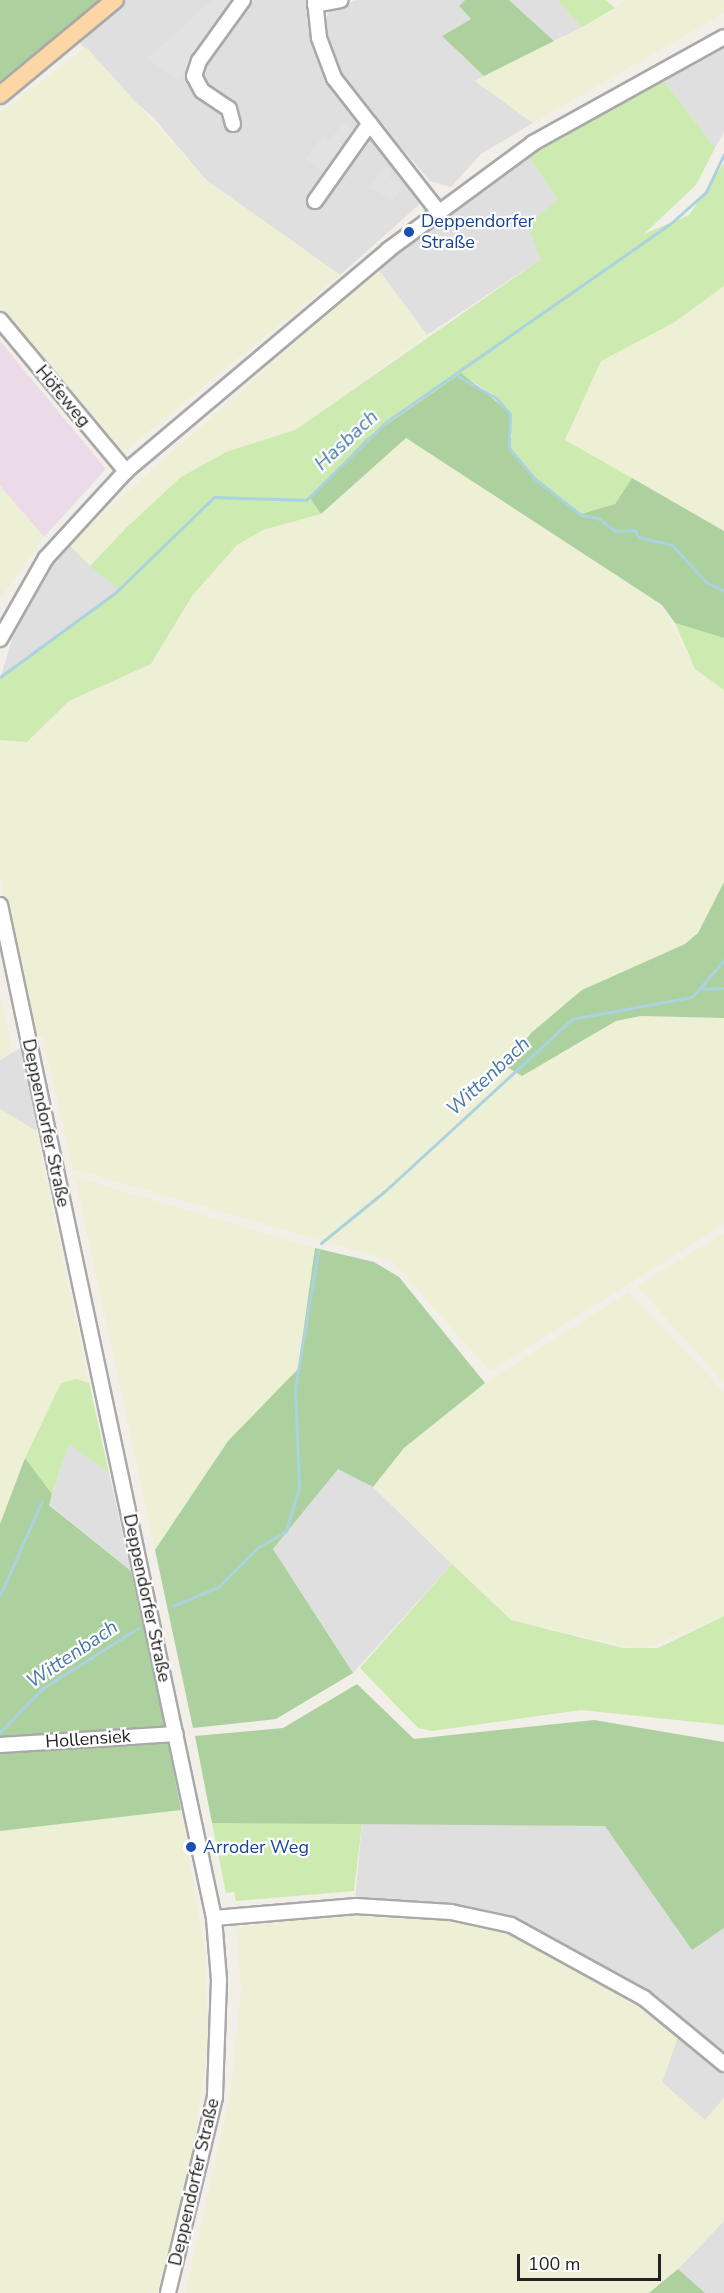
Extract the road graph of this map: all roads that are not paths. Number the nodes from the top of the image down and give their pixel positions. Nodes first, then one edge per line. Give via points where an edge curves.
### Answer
1 (115, 0) edge
2 (243, 0) edge
3 (341, 0) edge
4 (315, 2) edge
5 (724, 37) edge
6 (0, 95) edge
7 (370, 123) junction
8 (233, 124) dead end
9 (315, 201) dead end
10 (437, 210) junction
11 (0, 320) edge
12 (126, 471) junction
13 (0, 639) edge
14 (0, 905) edge
15 (176, 1734) junction
16 (0, 1745) edge
17 (214, 1918) junction
18 (724, 2064) edge
19 (168, 2293) edge

1 - 6 main road
2 - 8 street via 194,76 202,90 229,109
3 - 4 street
4 - 7 street via 327,64
5 - 10 street via 533,143
7 - 9 street
7 - 10 street
10 - 12 street
11 - 12 street, Höfeweg
12 - 13 street via 46,558
14 - 15 street, Deppendorfer Straße
15 - 16 street, Hollensiek
15 - 17 street, Deppendorfer Straße
17 - 18 street via 356,1906 451,1912 511,1925 644,1998
17 - 19 street, Deppendorfer Straße via 219,1980 215,2097

